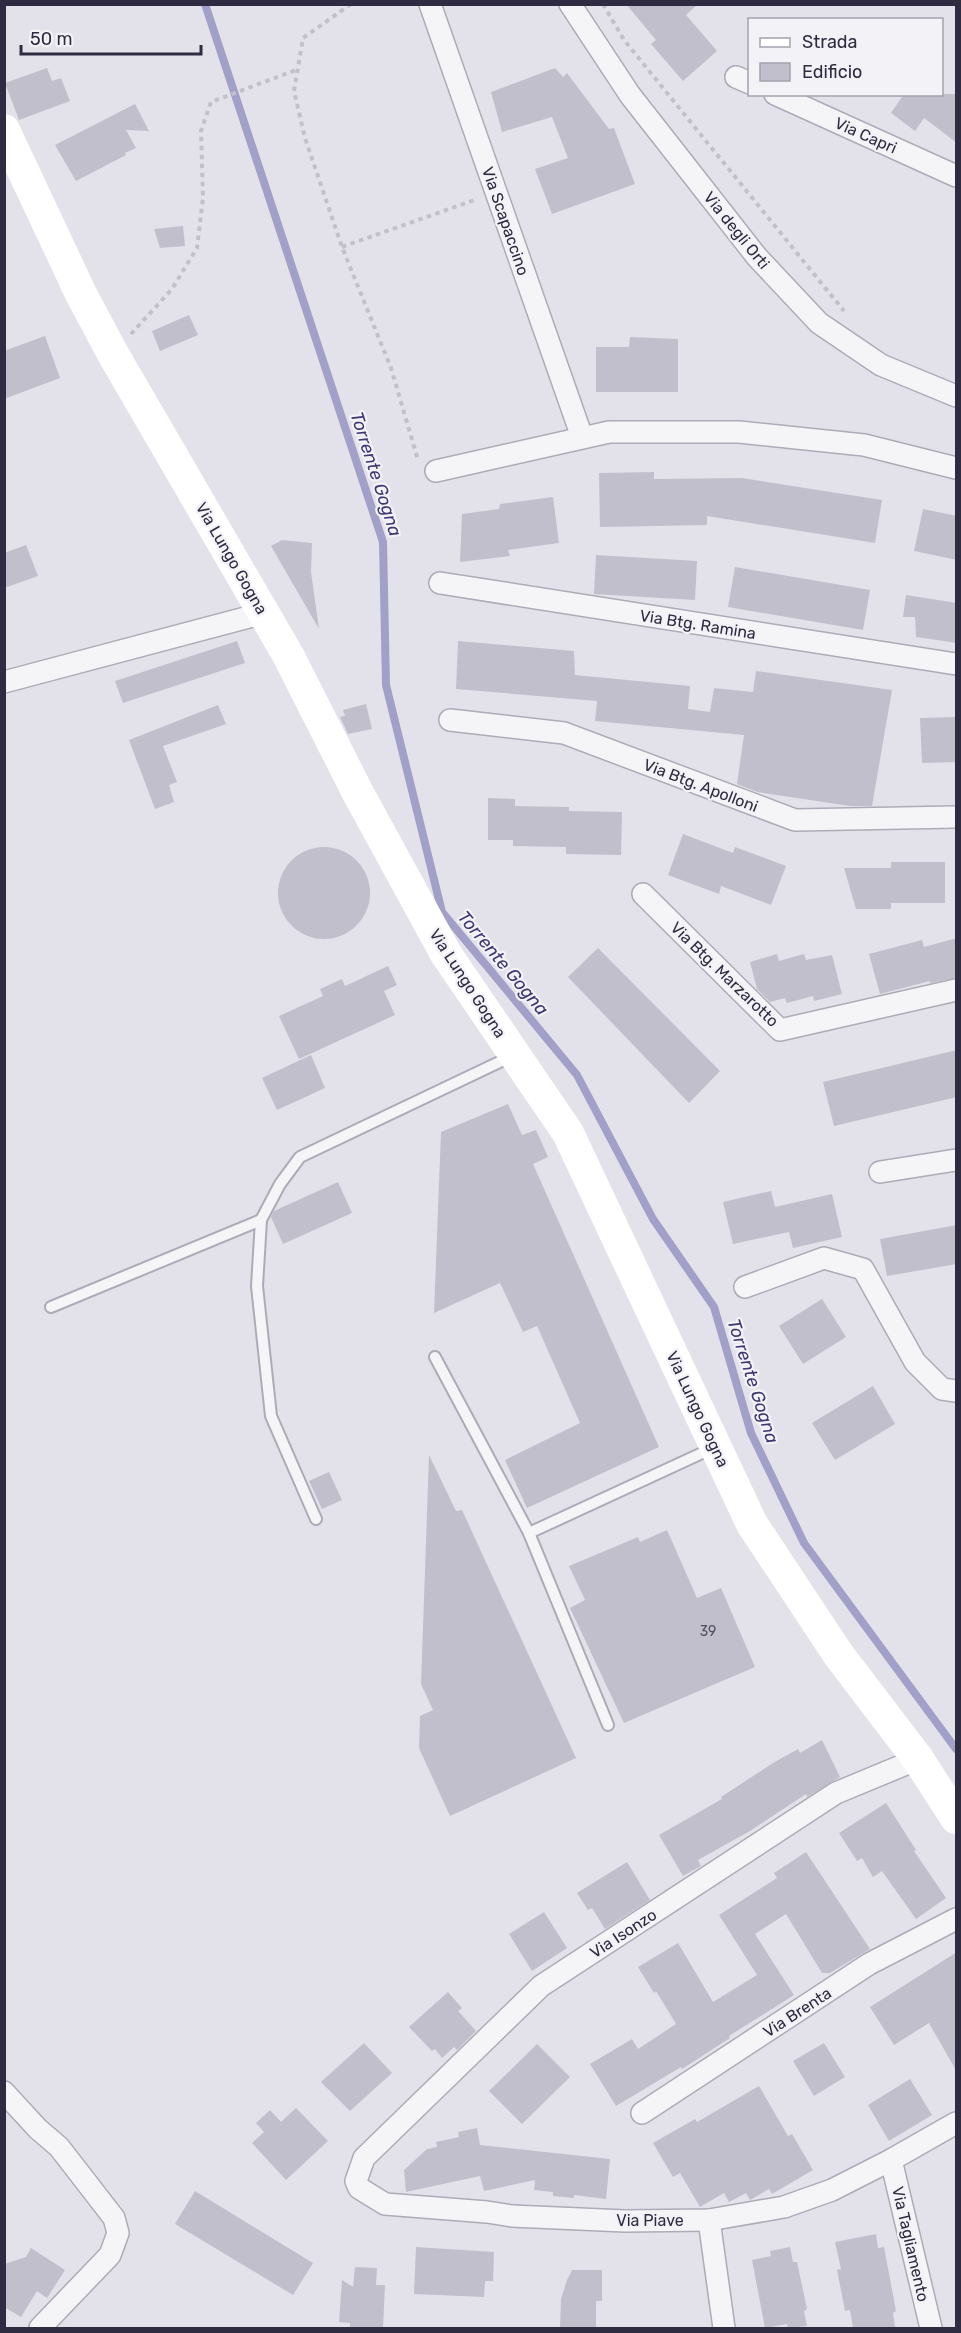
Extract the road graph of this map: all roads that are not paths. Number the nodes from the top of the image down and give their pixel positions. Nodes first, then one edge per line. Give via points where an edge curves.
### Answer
1 (430, 4) edge
2 (570, 4) edge
3 (779, 96) edge
4 (4, 130) edge
5 (957, 176) edge
6 (957, 396) edge
7 (582, 437) junction
8 (957, 468) edge
9 (436, 471) road end
10 (440, 583) dead end
11 (264, 613) junction
12 (957, 664) edge
13 (4, 682) edge
14 (450, 720) dead end
15 (957, 817) edge
16 (643, 894) dead end
17 (957, 990) edge
18 (515, 1054) junction
19 (957, 1160) edge
20 (880, 1172) dead end
21 (261, 1220) junction
22 (745, 1287) dead end
23 (51, 1307) dead end
24 (435, 1357) dead end
25 (957, 1391) edge
26 (716, 1447) junction
27 (316, 1518) dead end
28 (529, 1533) junction
29 (608, 1725) dead end
30 (918, 1759) junction
31 (957, 1818) edge
32 (957, 1919) edge
33 (4, 2092) edge
34 (642, 2113) dead end
35 (957, 2123) edge
36 (364, 2158) joint
37 (891, 2160) junction
38 (709, 2220) junction
39 (40, 2328) edge
40 (724, 2328) edge
41 (931, 2328) edge

1 - 7 street, Via Scapaccino
2 - 6 street, Via degli Orti via 630,95 757,257 819,323 881,365
3 - 5 street, Via Capri
4 - 11 street, Via Lungo Gogna via 113,354
7 - 8 street via 609,432 739,432 864,445
7 - 9 street
10 - 12 street, Via Btg. Ramina
11 - 13 street
11 - 18 street, Via Lungo Gogna via 447,954
14 - 15 street, Via Btg. Apolloni via 564,733 795,820
16 - 17 street, Via Btg. Marzarotto via 780,1030
18 - 21 lane via 300,1157
18 - 26 street, Via Lungo Gogna via 568,1133
19 - 20 street
21 - 23 lane
21 - 27 lane via 257,1286 271,1416
22 - 25 street via 824,1258 863,1269 915,1362 942,1389
24 - 28 lane
26 - 28 lane
26 - 30 street, Via Lungo Gogna via 752,1524 838,1654
28 - 29 lane
30 - 31 street, Via Lungo Gogna
30 - 36 street, Via Isonzo via 836,1793 541,1986
32 - 34 street, Via Brenta via 869,1964
33 - 39 street via 59,2147 114,2218 118,2233 110,2255
35 - 37 street, Via Piave
36 - 38 street, Via Piave via 356,2181 359,2188 385,2204 512,2216
37 - 38 street, Via Piave via 832,2190 784,2207
37 - 41 street, Via Tagliamento
38 - 40 street

